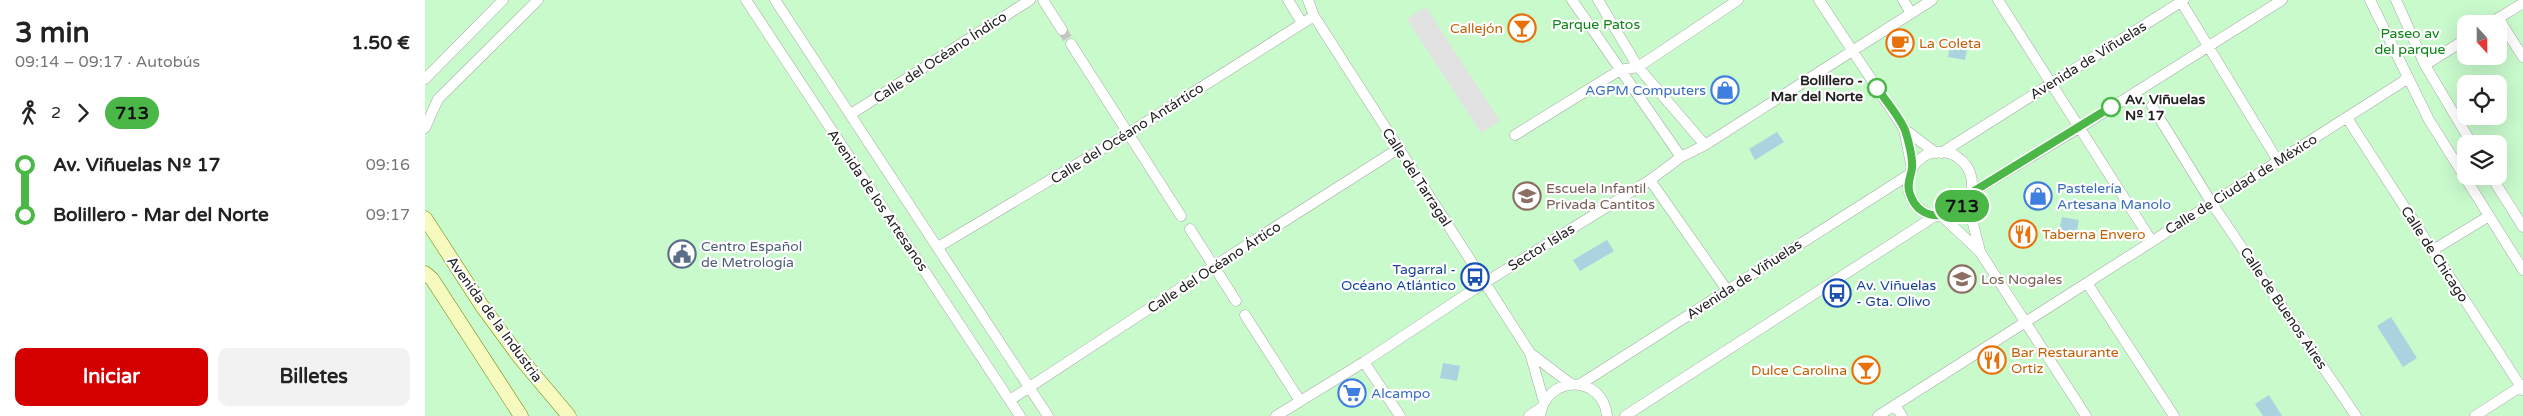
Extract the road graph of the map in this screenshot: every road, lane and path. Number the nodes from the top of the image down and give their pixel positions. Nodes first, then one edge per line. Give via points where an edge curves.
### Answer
1 (503, 0) edge
2 (538, 0) edge
3 (746, 0) edge
4 (775, 0) edge
5 (1030, 0) edge
6 (1043, 0) edge
7 (1287, 0) edge
8 (1308, 0) edge
9 (1572, 0) edge
10 (1598, 0) edge
11 (1738, 0) edge
12 (1819, 0) edge
13 (1903, 0) edge
14 (1932, 0) edge
15 (1997, 0) edge
16 (2282, 0) edge
17 (2370, 0) edge
18 (2395, 0) edge
19 (2182, 1) edge
20 (2523, 3) edge
21 (1911, 13) junction
22 (2504, 15) edge
23 (1314, 16) junction
24 (1302, 23) junction
25 (1062, 30) tunnel mouth
26 (2507, 37) edge
27 (1071, 44) tunnel mouth
28 (2457, 45) edge
29 (2208, 47) junction
30 (1853, 51) junction
31 (2523, 57) edge
32 (2425, 65) junction
33 (1638, 67) junction
34 (1620, 70) junction
35 (2407, 79) junction
36 (425, 80) edge
37 (2050, 84) junction
38 (2152, 106) dead end
39 (851, 114) junction
40 (2347, 118) junction
41 (425, 128) edge
42 (2079, 128) junction
43 (1905, 130) junction
44 (1129, 133) junction
45 (1515, 135) dead end
46 (2467, 135) edge
47 (1705, 145) junction
48 (1398, 149) junction
49 (1938, 153) junction
50 (1681, 157) junction
51 (2278, 161) junction
52 (1911, 171) junction
53 (1650, 180) junction
54 (2497, 185) edge
55 (1969, 196) junction
56 (2211, 202) junction
57 (1181, 216) dead end
58 (1939, 216) junction
59 (2489, 216) junction
60 (425, 218) edge
61 (2523, 227) edge
62 (1190, 230) dead end
63 (2151, 240) junction
64 (938, 247) junction
65 (2433, 250) junction
66 (1981, 252) junction
67 (1214, 266) junction
68 (2523, 270) edge
69 (425, 273) edge
70 (1484, 282) junction
71 (2087, 283) junction
72 (1727, 290) junction
73 (1236, 301) dead end
74 (1245, 315) dead end
75 (2025, 322) junction
76 (1530, 352) junction
77 (1364, 362) junction
78 (1575, 384) junction
79 (1030, 387) junction
80 (2522, 387) edge
81 (1010, 400) junction
82 (1300, 401) junction
83 (1895, 405) junction
84 (1542, 409) edge
85 (521, 416) edge
86 (569, 416) edge
87 (1021, 416) edge
88 (1048, 416) edge
89 (1276, 416) edge
90 (1400, 416) edge
91 (1529, 416) edge
92 (1607, 416) edge
93 (1625, 416) edge
94 (1878, 416) edge
95 (1902, 416) edge
96 (2086, 416) edge
97 (2174, 416) edge
98 (2356, 416) edge
99 (2475, 416) edge

1 - 36 street
2 - 41 street via 438,99
3 - 81 street, Avenida de los Artesanos
4 - 39 street, Avenida de los Artesanos
5 - 39 street, Calle del Océano Índico
6 - 25 street
7 - 24 street
8 - 23 street, Calle del Tarragal
9 - 34 street
10 - 33 street
11 - 33 street
12 - 30 street
13 - 21 street
14 - 21 street, Sector Islas
15 - 37 street
16 - 29 street
17 - 35 street
18 - 32 street
19 - 29 street
19 - 37 street, Avenida de Viñuelas
20 - 22 street
21 - 30 street, Sector Islas
23 - 24 street, Calle del Océano Antártico
23 - 48 street, Calle del Tarragal
24 - 44 street, Calle del Océano Antártico
26 - 31 street
27 - 44 street
28 - 32 street
29 - 42 street
29 - 51 street
30 - 43 street
30 - 47 street, Sector Islas
32 - 46 street
33 - 34 street
33 - 47 street
34 - 45 street
34 - 50 street
35 - 40 street, Calle de Ciudad de México
35 - 59 street
37 - 42 street
37 - 49 street, Avenida de Viñuelas
38 - 56 street, Calle de Buenos Aires
39 - 64 street, Avenida de los Artesanos
40 - 51 street, Calle de Ciudad de México
40 - 65 street, Calle de Chicago
42 - 55 street
42 - 63 street
43 - 49 street
43 - 52 street
44 - 57 street
44 - 64 street, Calle del Océano Antártico
47 - 50 street, Sector Islas
48 - 67 street, Calle del Océano Ártico
48 - 70 street, Calle del Tarragal
49 - 52 street via 1926,156
49 - 55 street via 1952,155 1968,170 1972,184
50 - 53 street, Sector Islas
51 - 56 street, Calle de Ciudad de México
52 - 58 street via 1909,194 1915,204 1927,214
52 - 72 street, Avenida de Viñuelas
53 - 70 street, Sector Islas
53 - 72 street
54 - 61 street
55 - 58 street via 1952,214
55 - 66 street
56 - 63 street, Calle de Ciudad de México
56 - 98 street, Calle de Buenos Aires
58 - 66 street
58 - 93 street
59 - 65 street
59 - 68 street
60 - 86 street, Avenida de la Industria via 487,313
62 - 67 street
63 - 71 street, Calle de Ciudad de México
64 - 79 street, Avenida de los Artesanos
65 - 80 street, Calle de Chicago
66 - 75 street
67 - 73 street
67 - 79 street, Calle del Océano Ártico
69 - 85 street, Avenida de la Industria
70 - 76 street, Calle del Tarragal
70 - 77 street, Sector Islas
71 - 75 street, Calle de Ciudad de México
71 - 97 street
72 - 78 street, Avenida de Viñuelas
74 - 82 street
75 - 83 street, Calle de Ciudad de México
75 - 96 street
76 - 78 street, Calle del Tarragal
76 - 84 street, Calle del Tarragal
77 - 82 street, Sector Islas
77 - 90 street
78 - 84 street, Avenida de Viñuelas via 1555,390
78 - 92 street, Calle del Tarragal via 1597,393
79 - 81 street
79 - 88 street, Avenida de los Artesanos
80 - 99 street
81 - 87 street, Avenida de los Artesanos
82 - 89 street, Sector Islas
83 - 94 street, Calle de Ciudad de México
83 - 95 street
84 - 91 street

